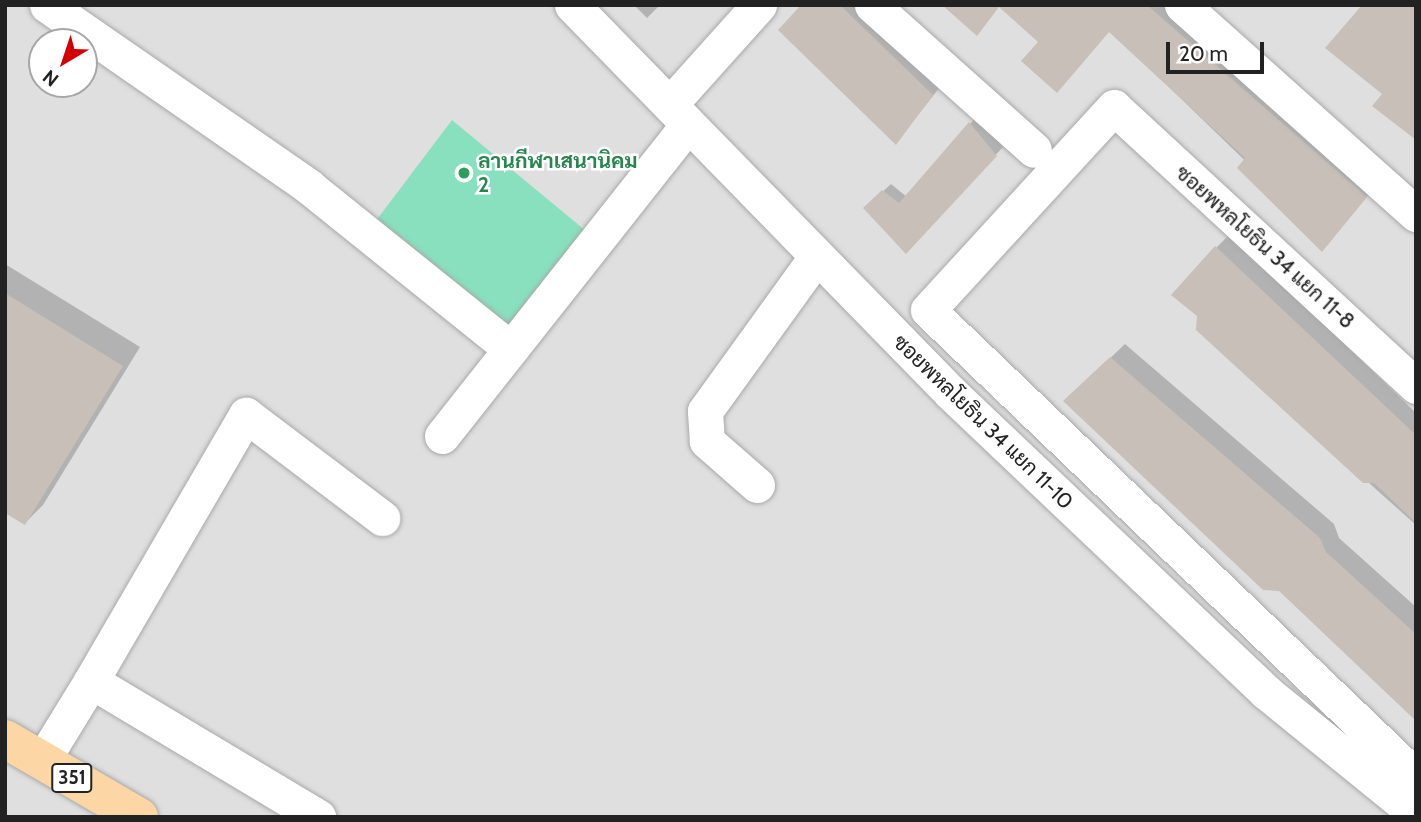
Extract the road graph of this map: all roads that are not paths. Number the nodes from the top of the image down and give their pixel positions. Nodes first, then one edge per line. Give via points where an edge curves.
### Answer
1 (47, 5) edge
2 (572, 5) edge
3 (759, 5) edge
4 (872, 5) edge
5 (1182, 5) edge
6 (679, 114) junction
7 (1034, 150) dead end
8 (1416, 214) edge
9 (816, 257) junction
10 (511, 349) junction
11 (1416, 386) edge
12 (442, 436) dead end
13 (757, 485) dead end
14 (382, 518) dead end
15 (91, 681) junction
16 (5, 739) edge
17 (42, 761) junction
18 (1416, 777) edge
19 (1416, 814) edge
20 (139, 817) edge
21 (318, 817) edge

1 - 10 street via 308,186
2 - 6 street, ซอยพหลโยธิน 34 แยก 11-10
3 - 6 street
4 - 7 street
5 - 8 street
6 - 9 street, ซอยพหลโยธิน 34 แยก 11-10
6 - 10 street
9 - 13 street via 705,411 707,441
9 - 19 street, ซอยพหลโยธิน 34 แยก 11-10 via 1266,692
10 - 12 street
11 - 18 street, ซอยพหลโยธิน 34 แยก 11-8 via 1114,107 928,310
14 - 15 street via 246,415
15 - 17 street
15 - 21 street
16 - 17 main road, 351
17 - 20 main road, 351

